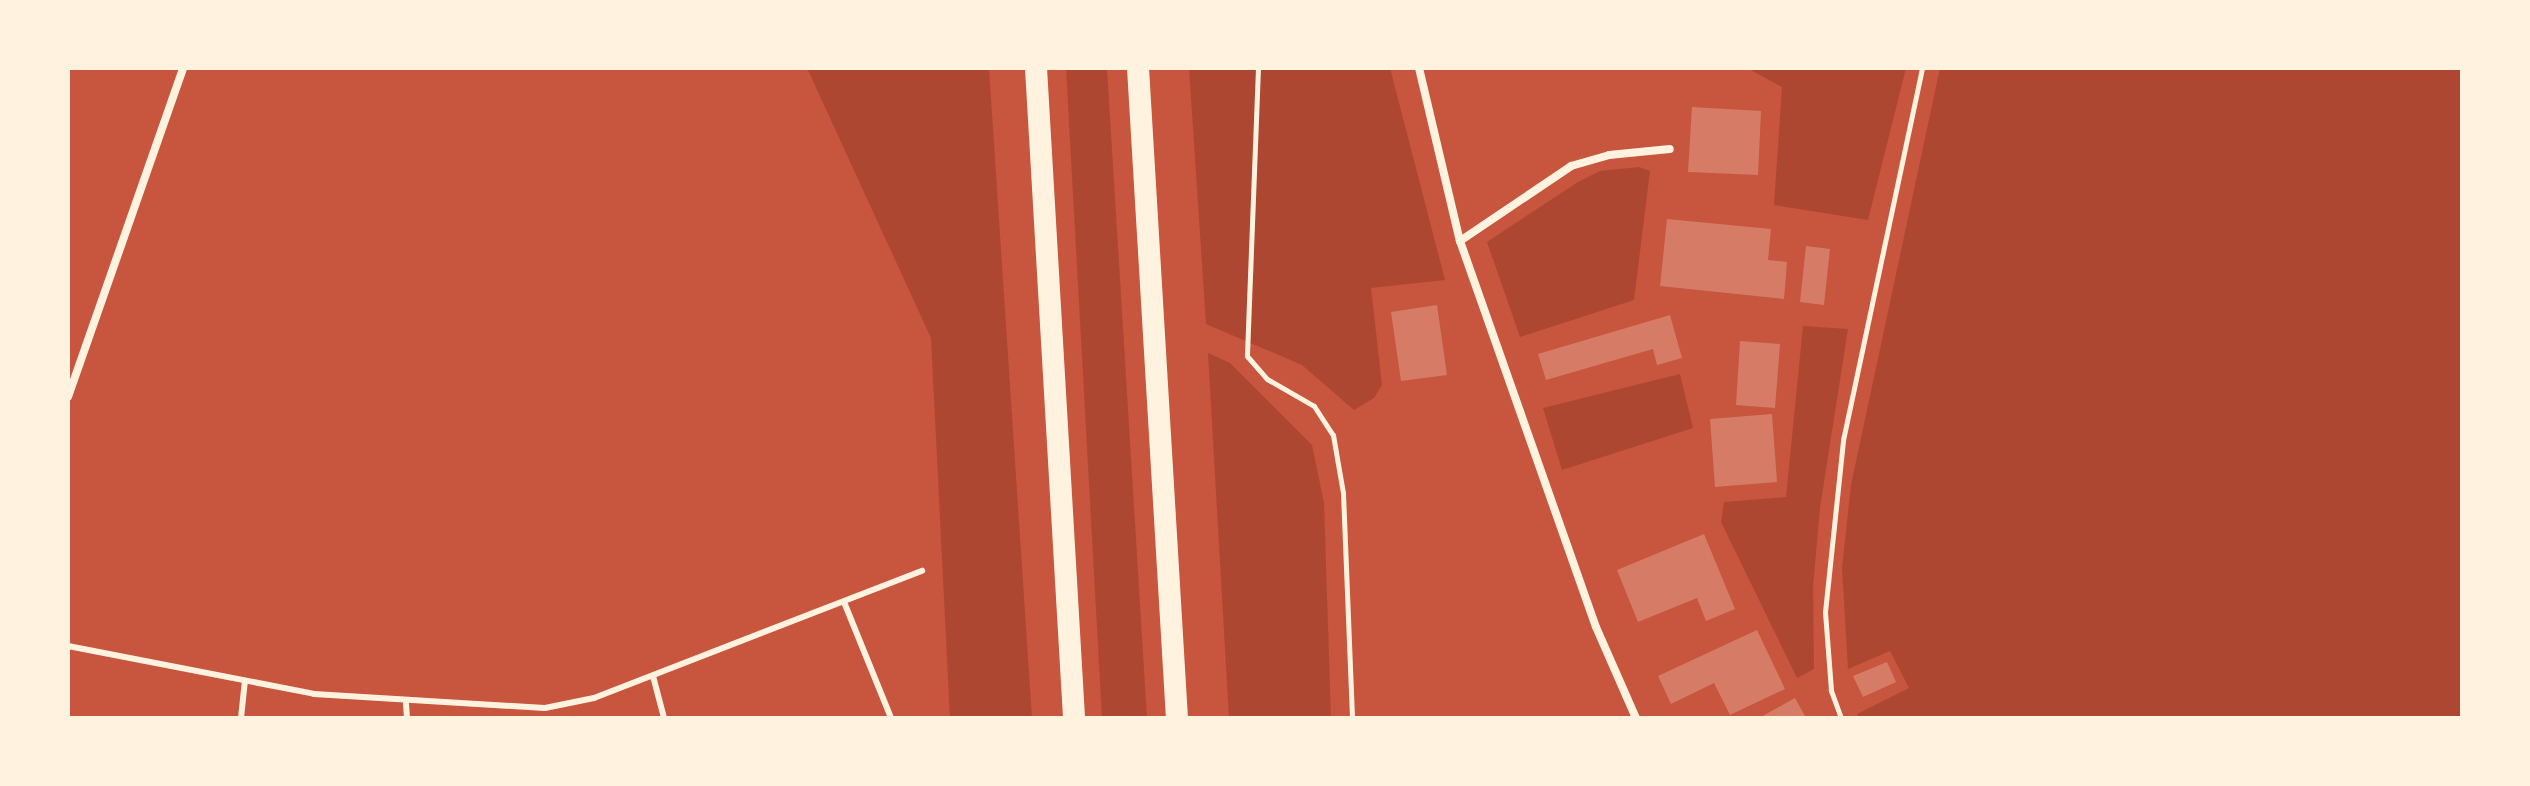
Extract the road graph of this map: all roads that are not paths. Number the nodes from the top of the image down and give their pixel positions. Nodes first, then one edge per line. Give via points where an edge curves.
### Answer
1 (183, 68) edge
2 (1036, 68) edge
3 (1138, 68) edge
4 (1419, 68) edge
5 (1670, 149) dead end
6 (1460, 241) junction
7 (68, 397) edge
8 (922, 571) dead end
9 (844, 602) junction
10 (68, 646) edge
11 (653, 676) junction
12 (245, 682) junction
13 (406, 704) junction
14 (241, 718) edge
15 (407, 718) edge
16 (664, 718) edge
17 (891, 718) edge
18 (1074, 718) edge
19 (1177, 718) edge
20 (1636, 718) edge

1 - 7 street
2 - 18 highway
3 - 19 highway
4 - 6 street
5 - 6 street via 1609,155 1571,166
6 - 20 street via 1596,627
8 - 9 lane
9 - 11 lane
9 - 17 lane
10 - 12 lane
11 - 13 lane via 594,698 545,708
11 - 16 lane
12 - 13 lane
12 - 14 lane
13 - 15 lane

